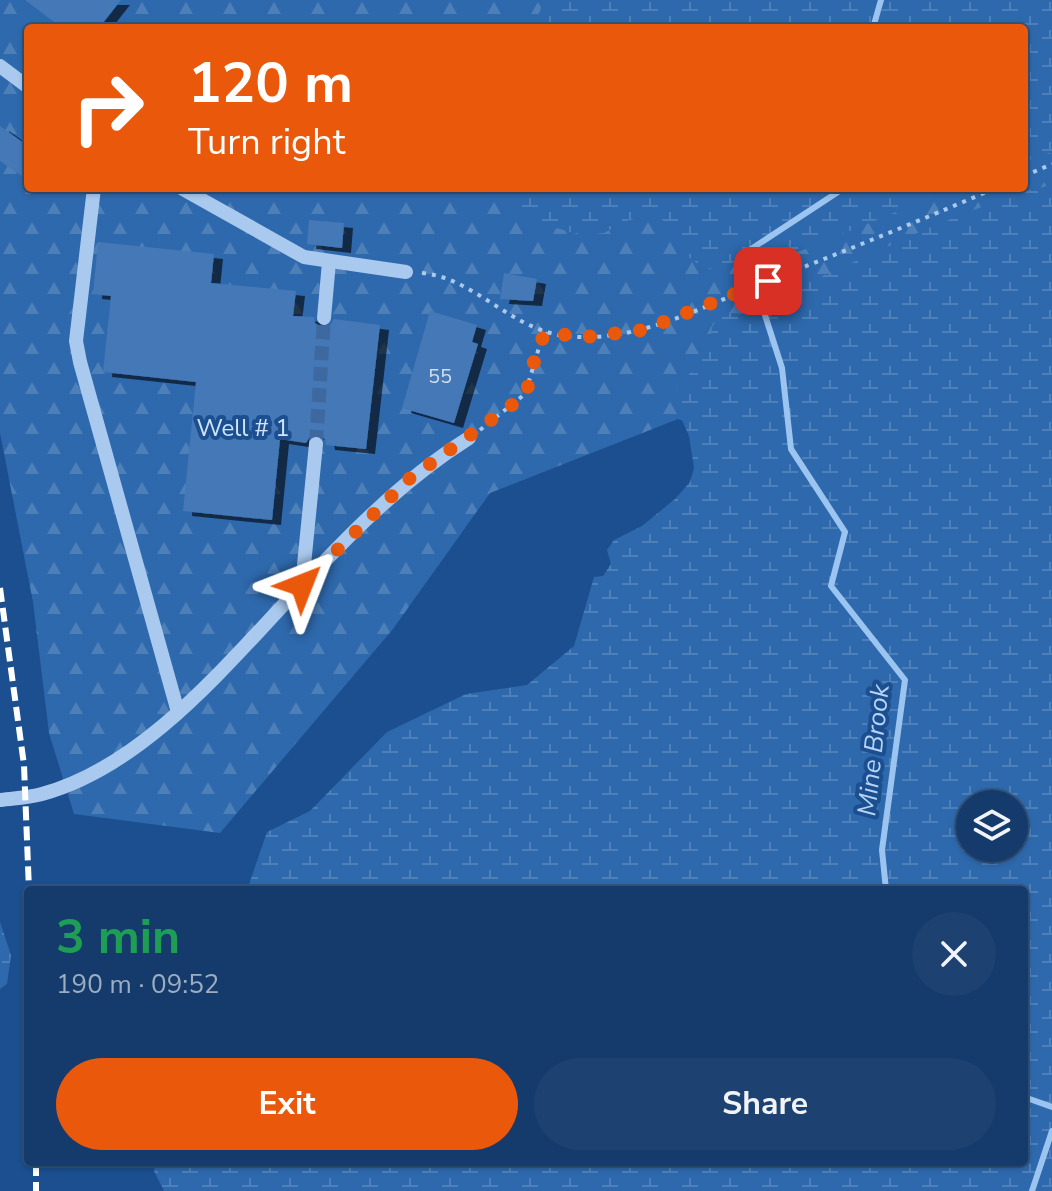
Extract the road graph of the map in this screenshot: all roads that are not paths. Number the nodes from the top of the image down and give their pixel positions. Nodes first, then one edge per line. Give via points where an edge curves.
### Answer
1 (0, 66) edge
2 (24, 84) edge
3 (94, 192) edge
4 (188, 192) edge
5 (329, 262) junction
6 (406, 272) road end
7 (324, 318) tunnel mouth
8 (469, 438) road end
9 (316, 444) tunnel mouth
10 (302, 585) junction
11 (178, 712) junction
12 (0, 800) edge

1 - 2 lane
3 - 11 lane via 76,341
4 - 5 lane via 292,252
5 - 6 lane
5 - 7 lane
8 - 10 lane via 409,479
9 - 10 lane
10 - 11 lane
11 - 12 lane via 144,740 78,780 41,794

